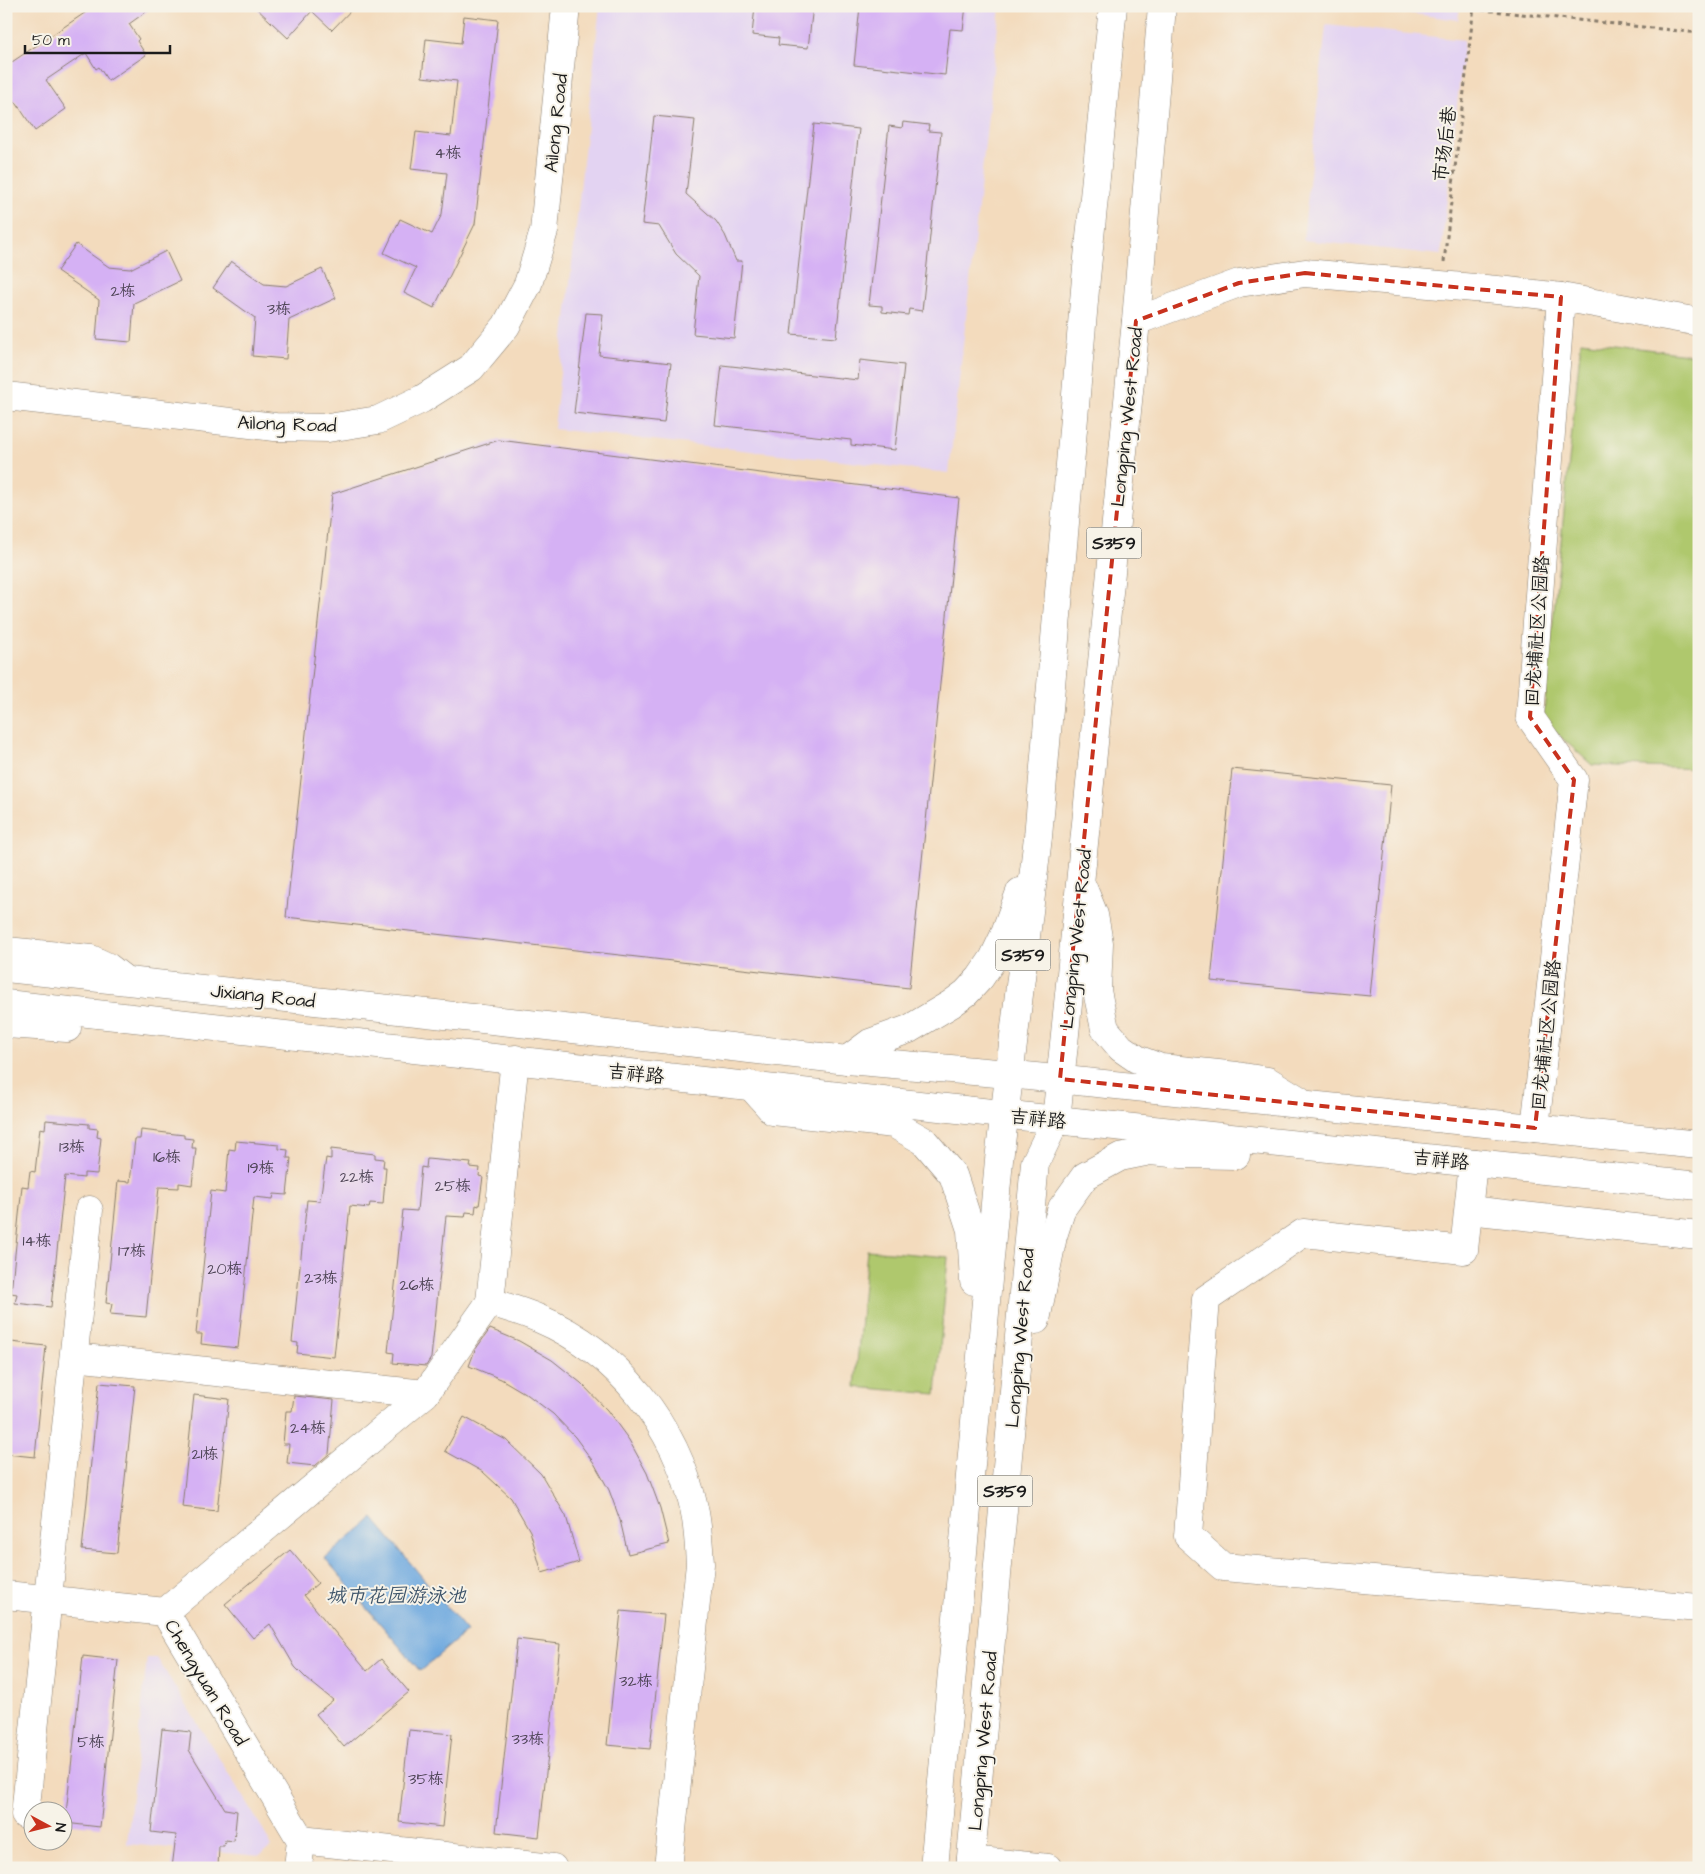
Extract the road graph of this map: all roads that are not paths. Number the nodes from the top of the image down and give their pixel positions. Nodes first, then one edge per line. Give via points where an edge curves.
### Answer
1 (566, 6) edge
2 (1113, 6) edge
3 (1162, 6) edge
4 (1561, 297) junction
5 (1136, 321) junction
6 (1699, 322) edge
7 (10, 398) edge
8 (1038, 837) junction
9 (1080, 881) junction
10 (6, 951) edge
11 (6, 968) edge
12 (125, 980) junction
13 (6, 1004) edge
14 (119, 1016) junction
15 (6, 1024) edge
16 (515, 1059) junction
17 (847, 1060) junction
18 (1008, 1074) junction
19 (1060, 1079) junction
20 (750, 1085) junction
21 (1307, 1104) junction
22 (1004, 1114) junction
23 (1056, 1120) junction
24 (1535, 1128) junction
25 (1304, 1145) junction
26 (1699, 1146) edge
27 (1473, 1163) junction
28 (1699, 1186) edge
29 (89, 1210) dead end
30 (1468, 1210) junction
31 (1699, 1235) edge
32 (490, 1302) junction
33 (74, 1357) junction
34 (1016, 1362) junction
35 (980, 1366) junction
36 (424, 1394) junction
37 (6, 1595) edge
38 (48, 1600) junction
39 (1699, 1608) edge
40 (165, 1612) junction
41 (26, 1802) edge
42 (301, 1840) junction
43 (971, 1864) edge
44 (298, 1868) edge
45 (553, 1868) edge
46 (668, 1868) edge
47 (934, 1868) edge
48 (1048, 1868) edge

1 - 7 main road, Ailong Road via 544,231 528,284 506,326 471,368 422,399 378,420 328,428 275,427
2 - 8 main road, Longping West Road / S359
3 - 5 main road, Longping West Road / S359
4 - 5 main road via 1305,273 1239,283
4 - 6 main road
4 - 24 main road, 回龙埔社区公园路 via 1530,717 1574,780
5 - 9 main road, Longping West Road / S359
8 - 17 main road via 1003,938 980,978 951,1004 909,1029 870,1043
8 - 18 main road, Longping West Road / S359
9 - 19 main road, Longping West Road / S359
9 - 21 main road via 1094,915 1099,944 1097,991 1105,1029 1121,1048 1160,1068 1268,1081
10 - 12 main road via 91,959
11 - 12 main road
12 - 17 main road, 吉祥路
13 - 14 main road
14 - 15 main road via 104,1025 84,1028
14 - 16 main road, 吉祥路
16 - 20 main road, 吉祥路
16 - 32 main road
17 - 18 main road, 吉祥路
18 - 19 main road, 吉祥路
18 - 22 main road, Longping West Road / S359
19 - 21 main road, 吉祥路
19 - 23 main road, Longping West Road / S359
20 - 22 main road, 吉祥路
20 - 35 main road via 773,1111 894,1124 924,1141 953,1175 971,1230
21 - 24 main road, 吉祥路
22 - 23 main road, 吉祥路
22 - 35 main road, Longping West Road / S359
23 - 25 main road, 吉祥路
23 - 34 main road, Longping West Road / S359 via 1035,1163
24 - 26 main road, 吉祥路
25 - 27 main road, 吉祥路
25 - 34 main road via 1262,1156 1150,1151 1120,1156 1086,1176 1062,1208 1053,1236 1037,1317
27 - 28 main road, 吉祥路
27 - 30 main road
29 - 33 main road
30 - 31 main road
30 - 39 main road via 1464,1250 1303,1233 1206,1299 1188,1536 1223,1567
32 - 36 main road
32 - 46 main road via 516,1309 558,1328 610,1364 641,1398 663,1429 686,1480 696,1517 700,1564
33 - 36 main road
33 - 38 main road
34 - 43 main road, Longping West Road / S359
35 - 47 main road, Longping West Road / S359
36 - 40 main road
37 - 38 main road, Chengyuan Road
38 - 40 main road, Chengyuan Road
38 - 41 main road
40 - 42 main road, Chengyuan Road
42 - 44 main road
42 - 45 main road
43 - 48 main road

